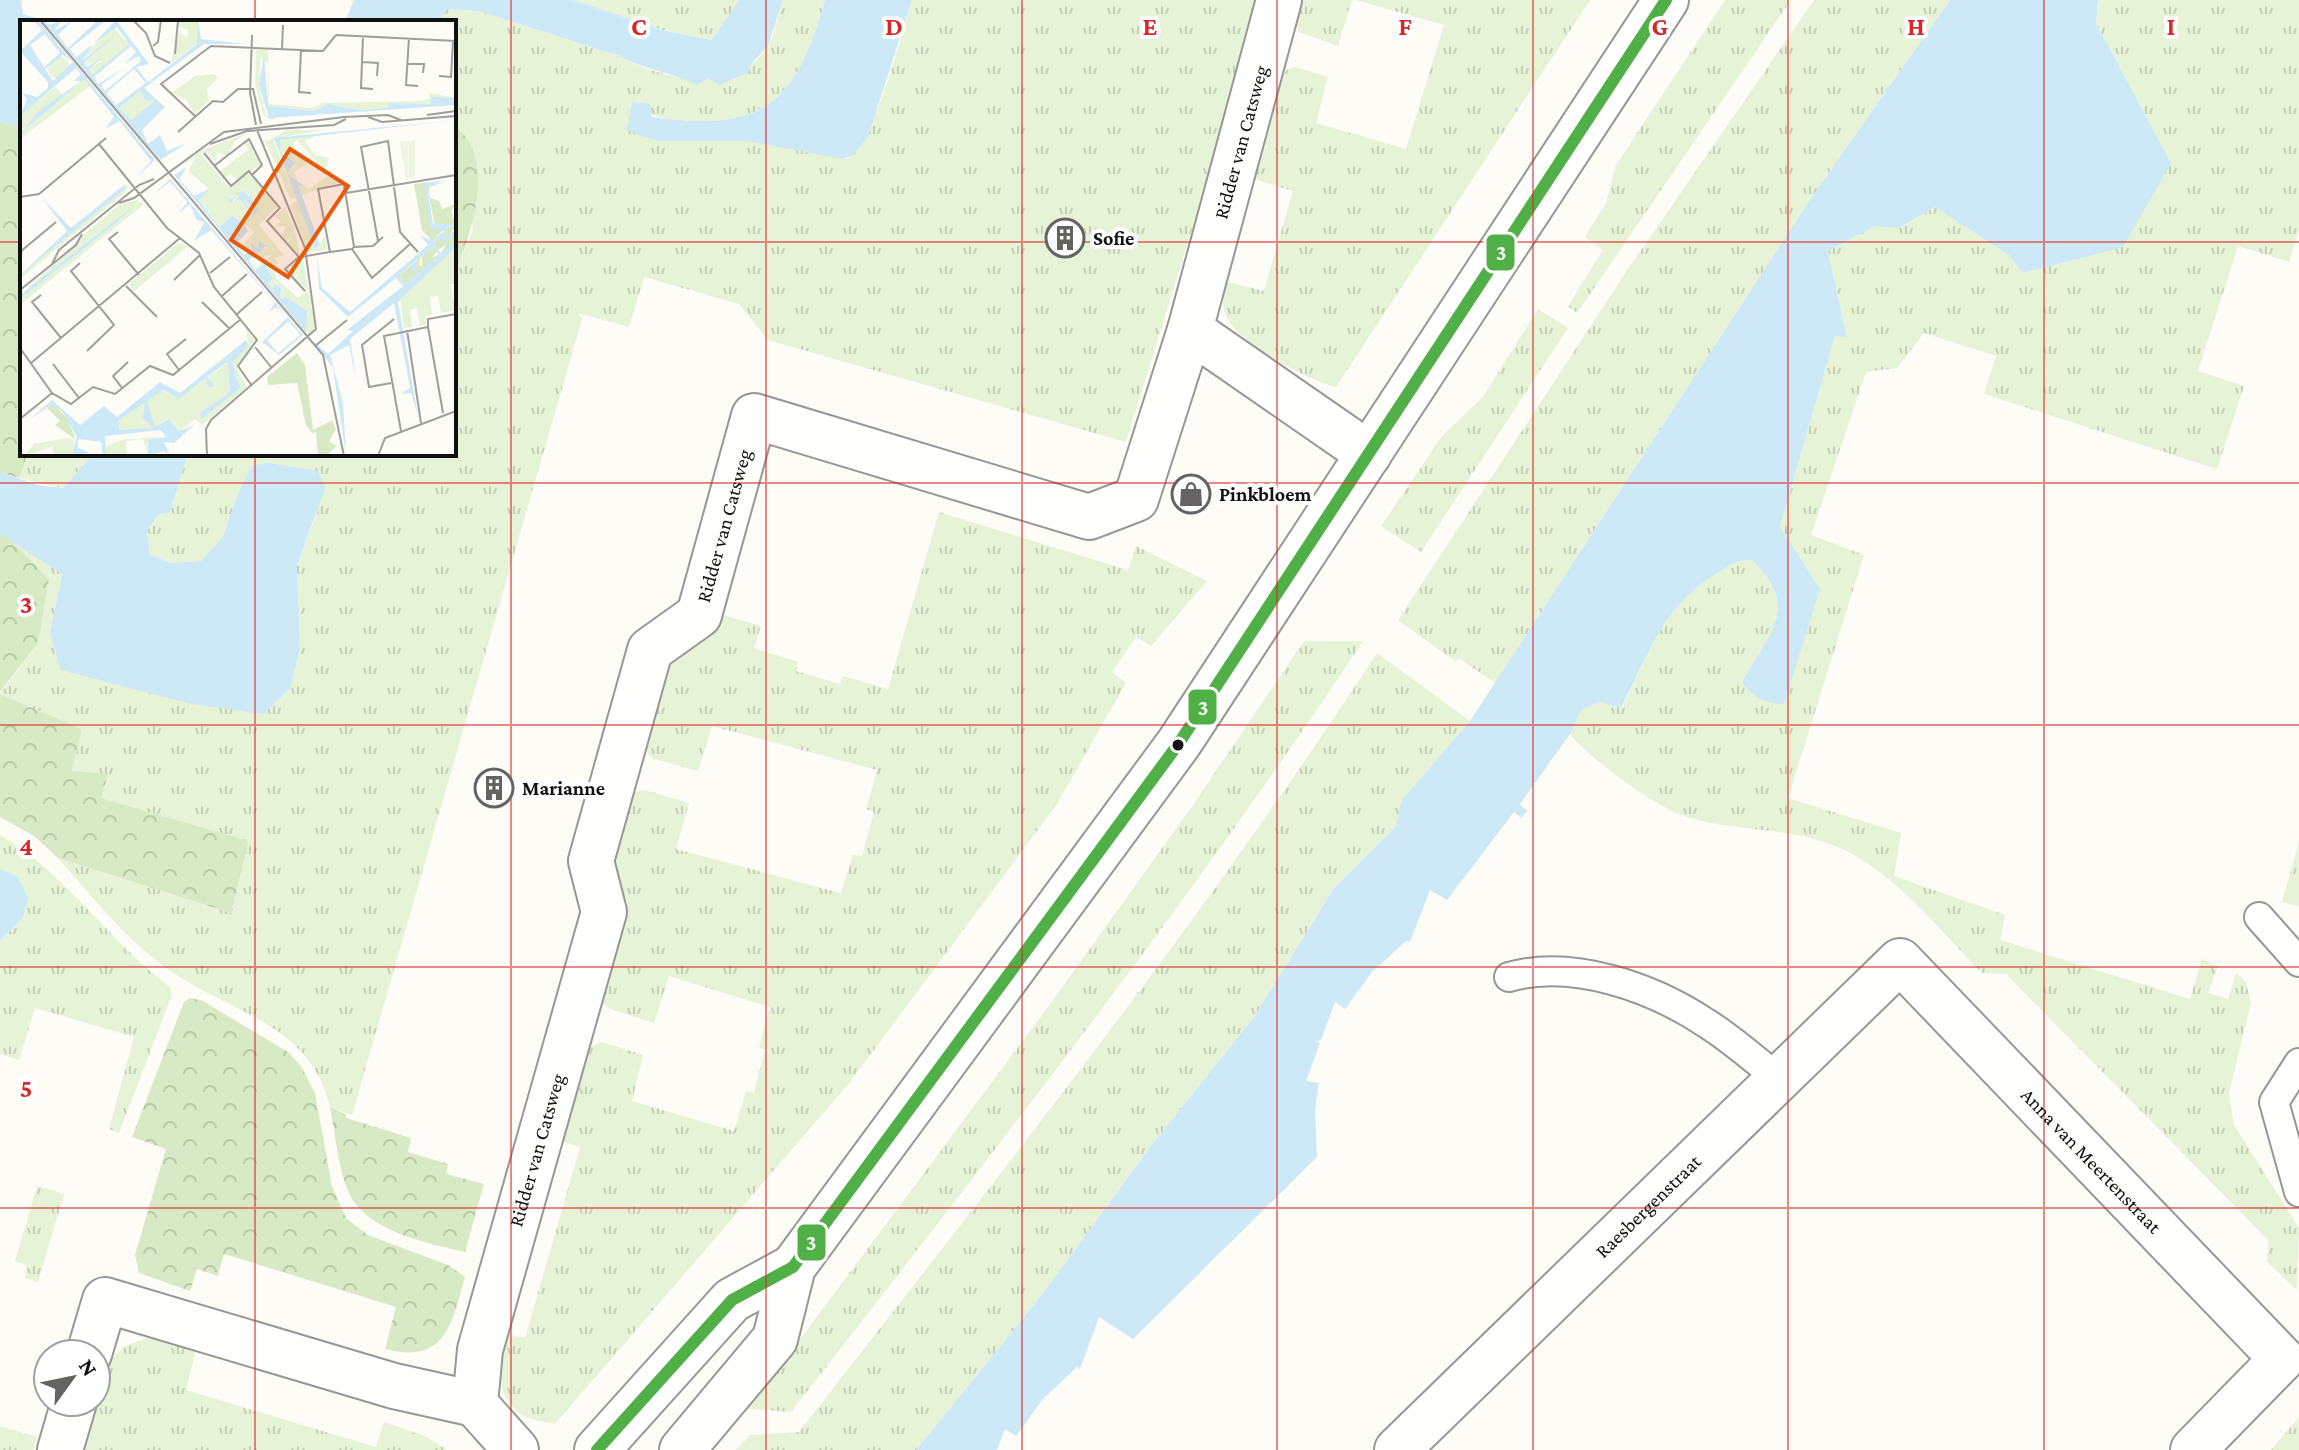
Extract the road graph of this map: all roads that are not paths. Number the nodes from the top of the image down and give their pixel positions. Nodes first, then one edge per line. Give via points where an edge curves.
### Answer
1 (1279, 0) edge
2 (1666, 0) edge
3 (1190, 330) junction
4 (1369, 454) junction
5 (2259, 917) dead end
6 (1900, 961) joint
7 (2299, 962) edge
8 (1509, 977) dead end
9 (2299, 1063) edge
10 (1779, 1079) junction
11 (2299, 1192) edge
12 (793, 1267) junction
13 (94, 1338) edge
14 (2291, 1349) edge
15 (475, 1404) junction
16 (69, 1418) edge
17 (60, 1450) edge
18 (516, 1450) edge
19 (597, 1450) edge
20 (682, 1450) edge
21 (1397, 1450) edge
22 (2193, 1450) edge

1 - 3 street, Ridder van Catsweg
2 - 4 street
3 - 4 street
3 - 15 street, Ridder van Catsweg via 1136,499 1089,517 754,416 699,615 650,650 616,766 591,861 604,912 480,1350
4 - 12 street via 1179,743
5 - 7 lane
6 - 10 street, Raesbergenstraat
6 - 14 street, Anna van Meertenstraat
8 - 10 lane via 1569,969 1633,987 1705,1022
9 - 11 lane via 2274,1102
10 - 21 street, Raesbergenstraat
12 - 19 street via 732,1300
12 - 20 street via 775,1339
13 - 15 street via 105,1300 394,1386
14 - 22 street, Anna van Meertenstraat
15 - 18 street
16 - 17 street

